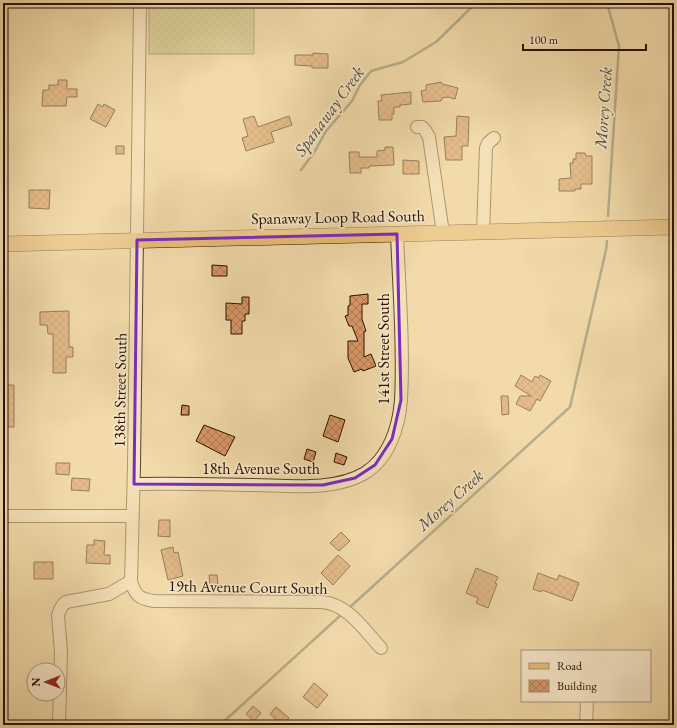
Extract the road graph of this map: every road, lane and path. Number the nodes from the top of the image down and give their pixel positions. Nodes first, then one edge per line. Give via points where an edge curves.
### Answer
1 (140, 3) edge
2 (417, 127) dead end
3 (494, 138) dead end
4 (674, 227) edge
5 (483, 232) junction
6 (443, 233) junction
7 (398, 234) junction
8 (137, 240) junction
9 (3, 244) edge
10 (380, 460) joint
11 (134, 484) junction
12 (3, 516) edge
13 (132, 516) junction
14 (131, 581) junction
15 (381, 648) dead end
16 (587, 702) edge
17 (59, 725) edge
18 (586, 725) edge

1 - 8 street, 138th Street South
2 - 6 street via 426,130 429,137
3 - 5 street via 486,148
4 - 5 main road, Spanaway Loop Road South
5 - 6 main road, Spanaway Loop Road South
6 - 7 main road, Spanaway Loop Road South
7 - 8 main road, Spanaway Loop Road South
7 - 10 street, 141st Street South via 401,400 397,425
8 - 9 main road, Spanaway Loop Road South
8 - 11 street, 138th Street South
10 - 11 street, 18th Avenue South via 355,478 323,485
11 - 13 street, 138th Street South
12 - 13 street
13 - 14 street, 138th Street South
14 - 15 street, 19th Avenue Court South via 133,590 146,600 333,604 344,610
14 - 17 street via 109,594 66,602 60,610
16 - 18 street

